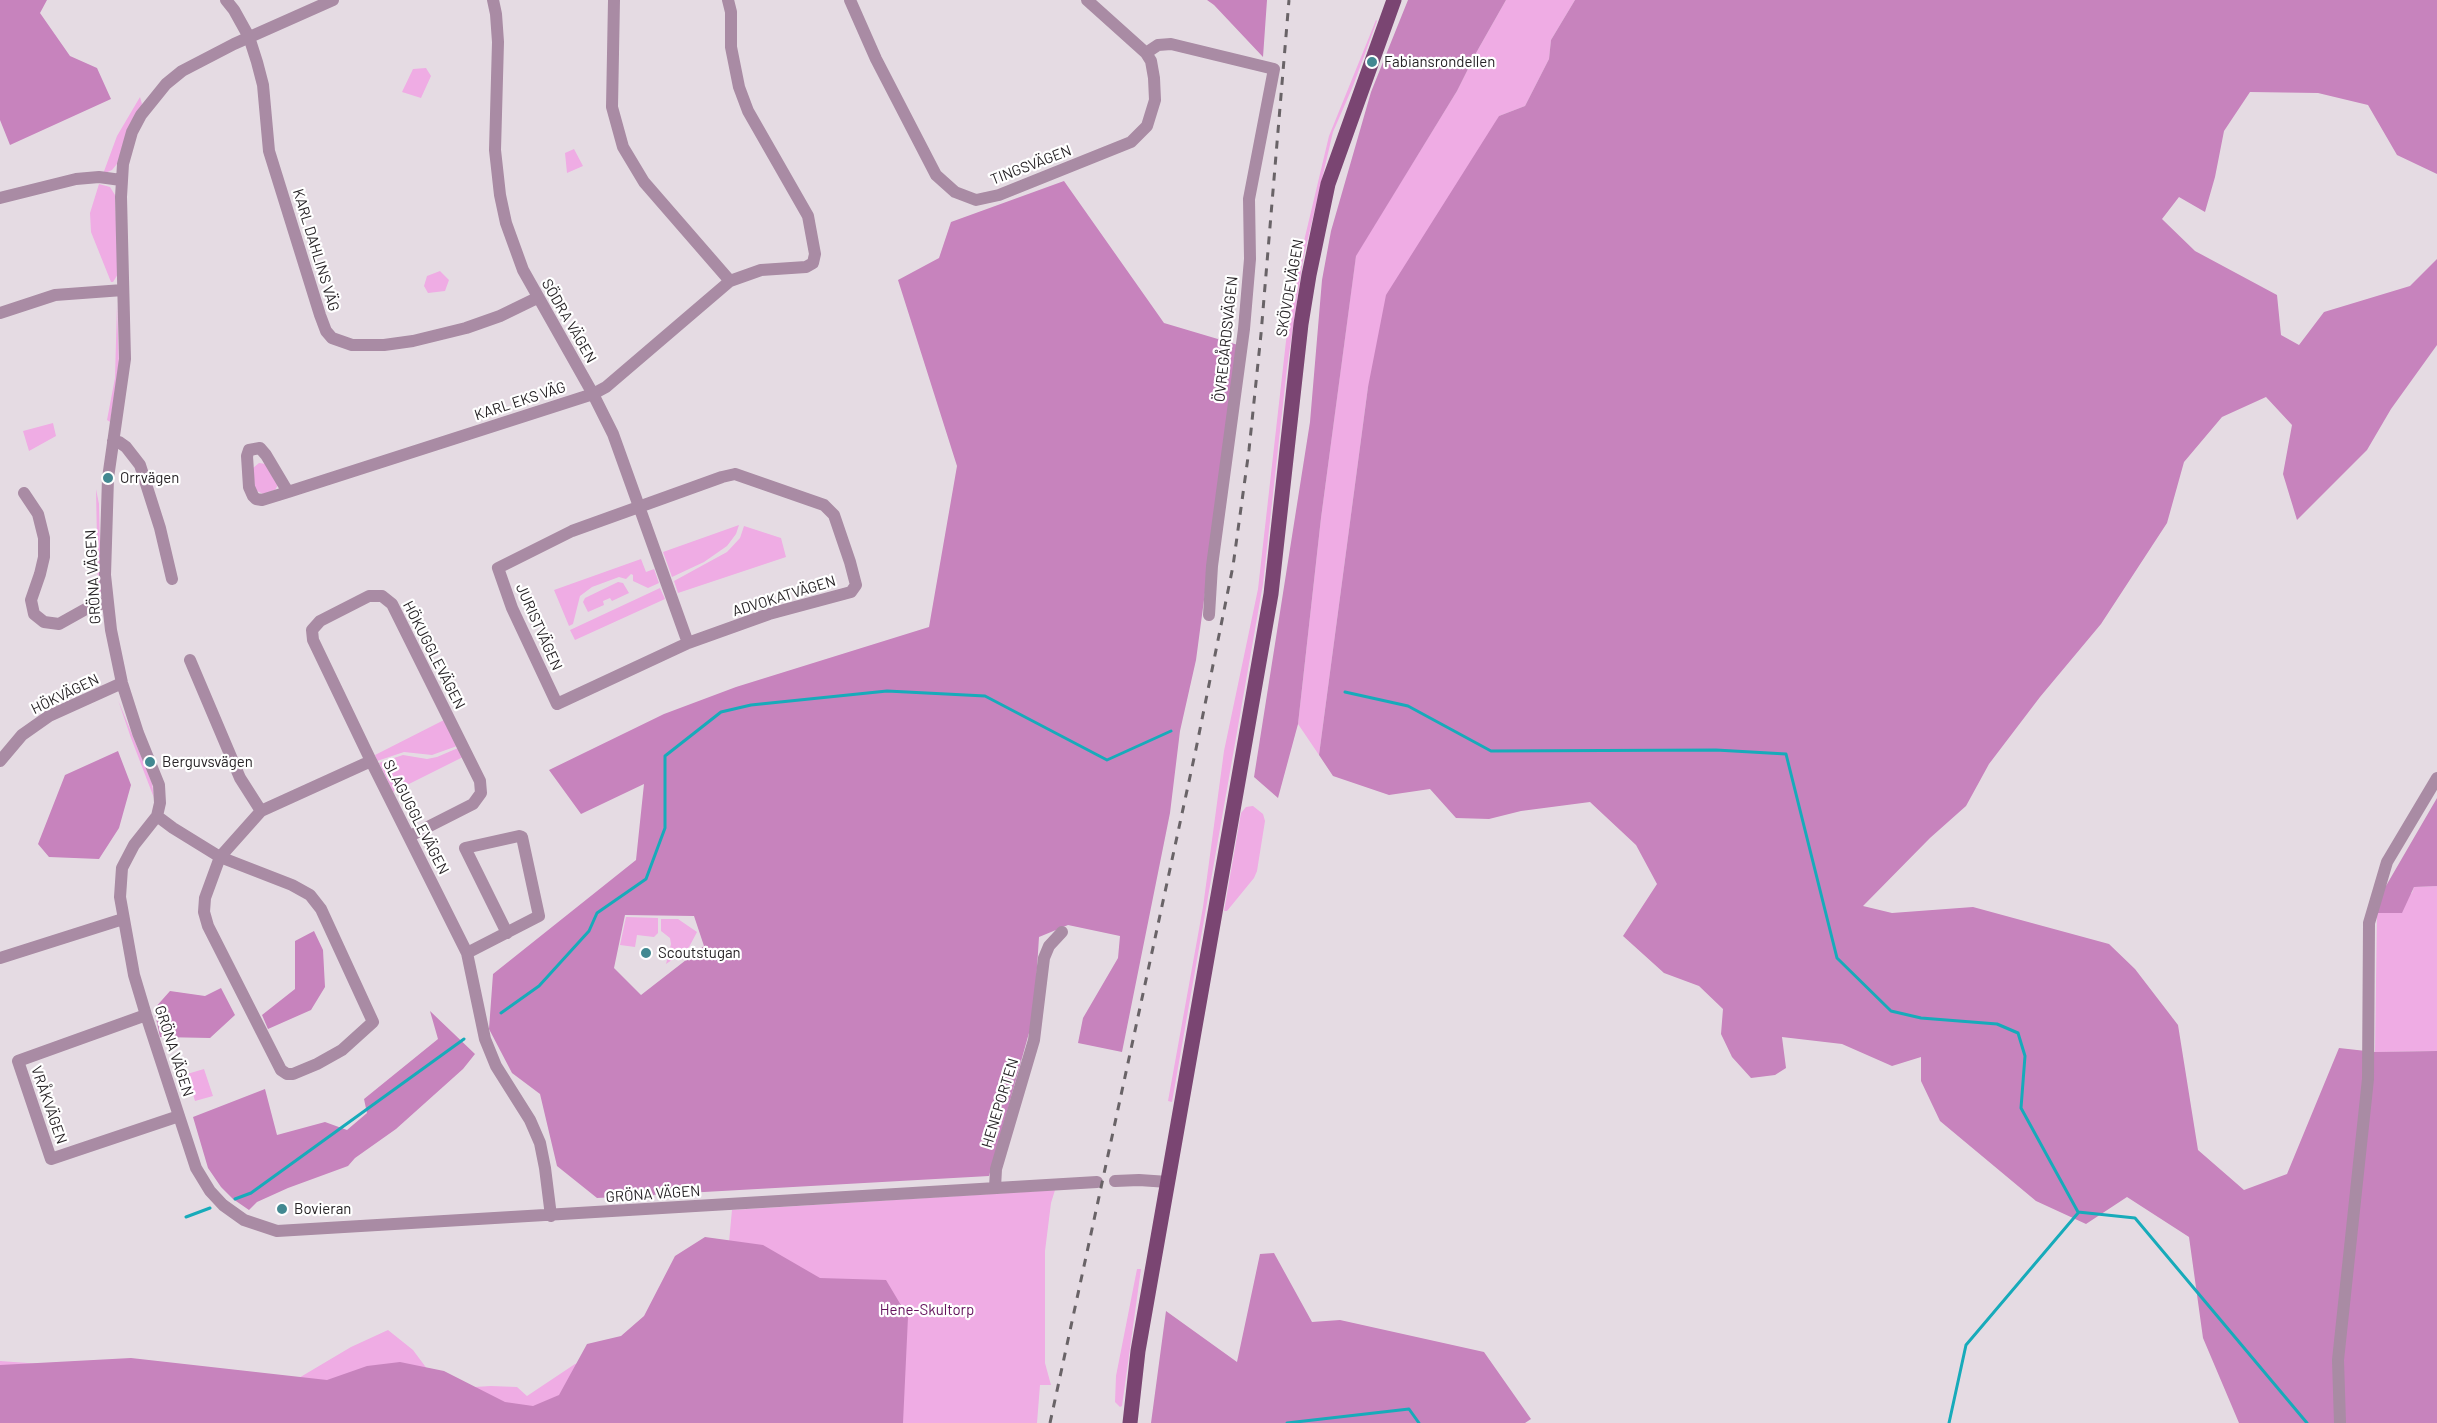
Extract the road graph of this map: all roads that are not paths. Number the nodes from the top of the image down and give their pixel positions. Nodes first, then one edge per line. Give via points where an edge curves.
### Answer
1 (226, 0) edge
2 (333, 0) edge
3 (493, 0) edge
4 (614, 0) edge
5 (728, 0) edge
6 (850, 0) edge
7 (1086, 0) edge
8 (1394, 0) edge
9 (249, 37) junction
10 (1146, 53) junction
11 (121, 180) junction
12 (0, 198) edge
13 (730, 281) junction
14 (123, 290) junction
15 (537, 298) junction
16 (0, 313) edge
17 (593, 394) junction
18 (113, 441) junction
19 (288, 492) dead end
20 (24, 493) dead end
21 (639, 507) junction
22 (172, 579) dead end
23 (107, 603) junction
24 (1209, 615) dead end
25 (688, 643) junction
26 (190, 660) dead end
27 (122, 683) junction
28 (0, 761) edge
29 (371, 761) junction
30 (2437, 778) edge
31 (261, 811) junction
32 (157, 816) junction
33 (410, 836) junction
34 (220, 857) junction
35 (123, 919) junction
36 (1062, 932) dead end
37 (507, 933) junction
38 (467, 953) junction
39 (0, 958) edge
40 (146, 1015) junction
41 (180, 1116) junction
42 (1115, 1181) dead end
43 (1096, 1182) dead end
44 (1168, 1182) junction
45 (995, 1188) junction
46 (551, 1216) junction
47 (1130, 1423) edge
48 (2340, 1423) edge

1 - 9 street, KARL DAHLINS VÄG
2 - 9 street, GRÖNA VÄGEN
3 - 15 street, SÖDRA VÄGEN via 498,42 495,150 500,195 513,247
4 - 13 street via 612,107 624,147 644,182
5 - 13 street via 739,87 748,111 808,216 815,254 813,263 806,267 761,270
6 - 10 street, TINGSVÄGEN via 936,175 956,192 976,200 999,195 1131,142 1147,126 1155,100 1151,61
7 - 10 street
8 - 44 main road, SKÖVDEVÄGEN via 1328,184 1309,275 1271,594
9 - 11 street, GRÖNA VÄGEN via 182,71 153,98 132,132
9 - 15 street, KARL DAHLINS VÄG via 263,85 269,151 320,315 332,338 352,345 413,341 466,328
10 - 24 street, ÖVREGÅRDSVÄGEN via 1158,45 1171,44 1274,69 1249,199 1250,259 1244,329
11 - 12 street via 76,179
11 - 14 street, GRÖNA VÄGEN
13 - 17 street, KARL EKS VÄG
14 - 16 street via 55,295
14 - 18 street, GRÖNA VÄGEN via 125,359
15 - 17 street, SÖDRA VÄGEN
17 - 19 street, KARL EKS VÄG
17 - 21 street, SÖDRA VÄGEN via 613,434
18 - 22 street via 126,447 140,465
18 - 23 street, GRÖNA VÄGEN via 105,516
20 - 23 street via 39,514 44,538 44,557 31,600 34,614 44,622 59,624 93,605
21 - 25 street, SÖDRA VÄGEN
21 - 25 street, JURISTVÄGEN via 550,540 498,568 512,608 557,704
21 - 25 street, ADVOKATVÄGEN via 735,474 824,505 834,515 855,578 851,592 769,614
23 - 27 street, GRÖNA VÄGEN
26 - 31 street via 240,778
27 - 28 street, HÖKVÄGEN via 49,716 27,731
27 - 32 street, GRÖNA VÄGEN via 159,784
29 - 31 street, SLAGUGGLEVÄGEN
29 - 33 street, SLAGUGGLEVÄGEN
29 - 33 street, HÖKUGGLEVÄGEN via 313,640 312,630 320,621 360,600 382,596 392,604 480,782 481,794 473,804
30 - 48 street via 2387,862 2369,923 2368,1079 2338,1359
31 - 34 street, SLAGUGGLEVÄGEN
32 - 34 street
32 - 35 street, GRÖNA VÄGEN via 122,868
33 - 38 street, SLAGUGGLEVÄGEN
34 - 34 street via 310,895 321,909 371,1013 373,1022 342,1050 293,1074 281,1070 208,926 205,898
35 - 39 street
35 - 40 street, GRÖNA VÄGEN
36 - 45 street, HENEPORTEN via 1048,946 1044,958 1034,1040 996,1168
37 - 37 street, SLAGUGGLEVÄGEN via 539,916 519,836 465,848
37 - 38 street, SLAGUGGLEVÄGEN
38 - 46 street, SLAGUGGLEVÄGEN via 485,1039 540,1143
40 - 41 street, GRÖNA VÄGEN
40 - 41 street, VRÅKVÄGEN via 18,1061 51,1159
41 - 46 street, GRÖNA VÄGEN via 196,1168 210,1191 244,1220 277,1231
42 - 44 street
43 - 45 street
44 - 47 main road, SKÖVDEVÄGEN via 1138,1351
45 - 46 street, GRÖNA VÄGEN

